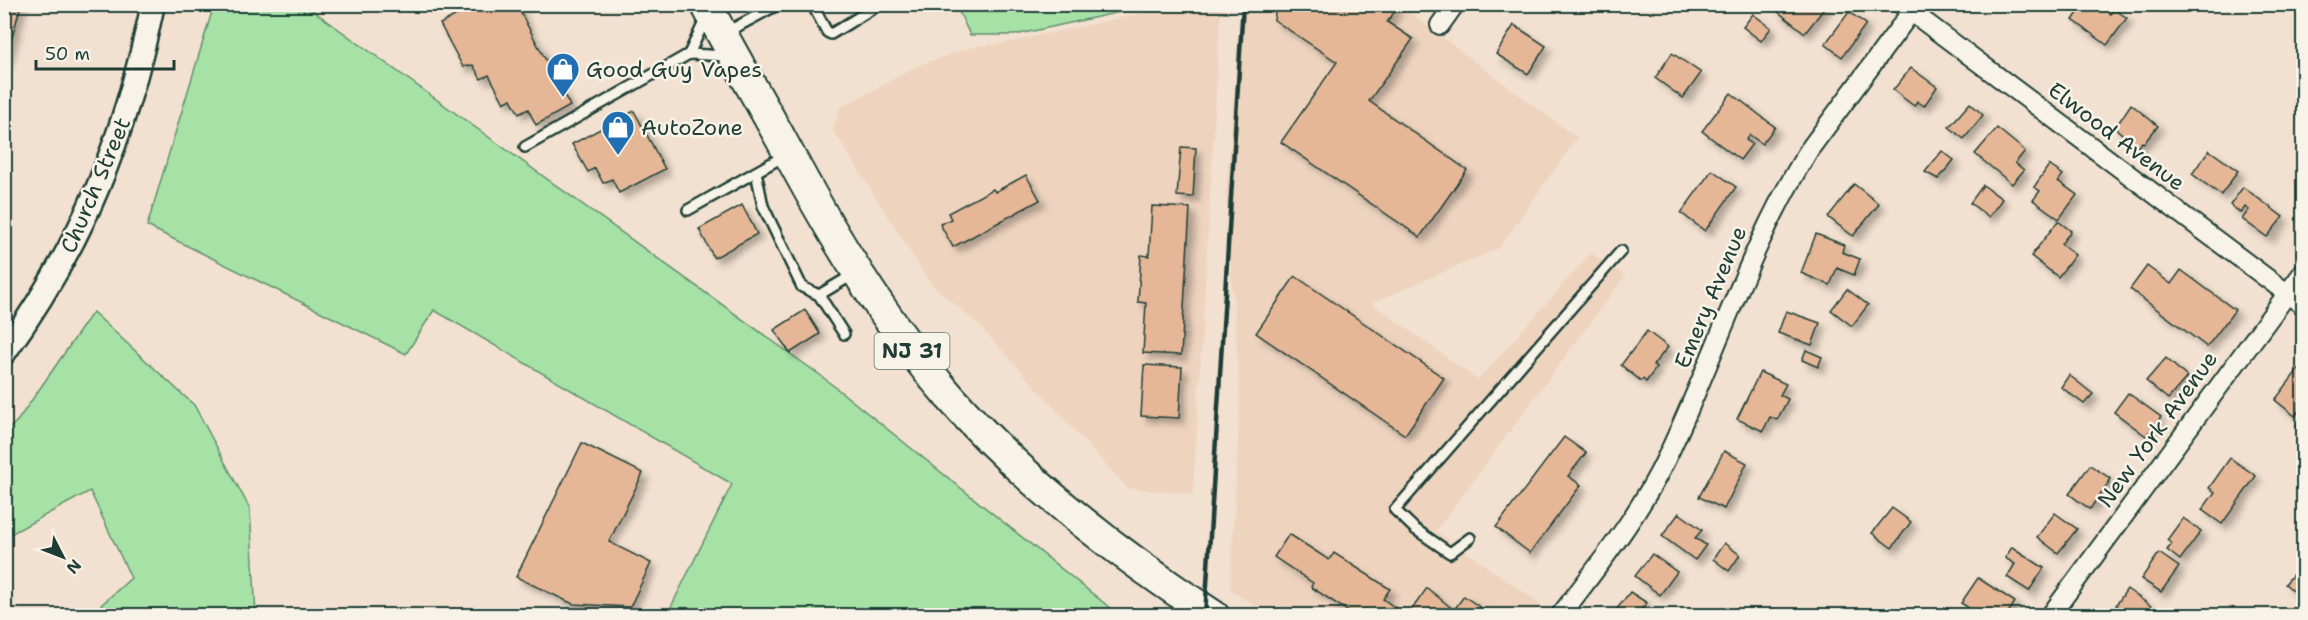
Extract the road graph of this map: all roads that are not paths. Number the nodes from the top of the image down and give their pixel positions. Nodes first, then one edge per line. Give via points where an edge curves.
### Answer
1 (153, 4) edge
2 (778, 4) edge
3 (812, 4) edge
4 (880, 4) edge
5 (1455, 4) edge
6 (1910, 7) edge
7 (1440, 25) dead end
8 (718, 26) edge
9 (688, 54) junction
10 (525, 147) dead end
11 (788, 154) junction
12 (756, 172) junction
13 (688, 210) dead end
14 (1621, 251) dead end
15 (2304, 271) edge
16 (856, 272) junction
17 (2287, 293) junction
18 (819, 295) junction
19 (2304, 306) edge
20 (844, 334) dead end
21 (4, 353) edge
22 (1470, 538) dead end
23 (1214, 615) edge
24 (1560, 615) edge
25 (2050, 615) edge

1 - 21 street, Church Street via 131,95 83,224 38,304
2 - 8 lane
3 - 4 lane via 831,34
5 - 7 street
6 - 17 street, Elwood Avenue
6 - 24 street, Emery Avenue via 1795,172 1760,238 1667,458 1638,508
8 - 9 lane
8 - 9 lane
8 - 11 highway, NJ 31
9 - 10 lane
11 - 12 lane
11 - 16 highway, NJ 31
12 - 13 lane
12 - 18 lane via 763,206 802,287
14 - 22 lane via 1395,510 1450,553
15 - 17 street, New York Avenue
16 - 18 lane
16 - 23 highway, NJ 31 via 918,359 1023,470 1105,540
17 - 19 street, Elwood Avenue
17 - 25 street, New York Avenue
18 - 20 lane

